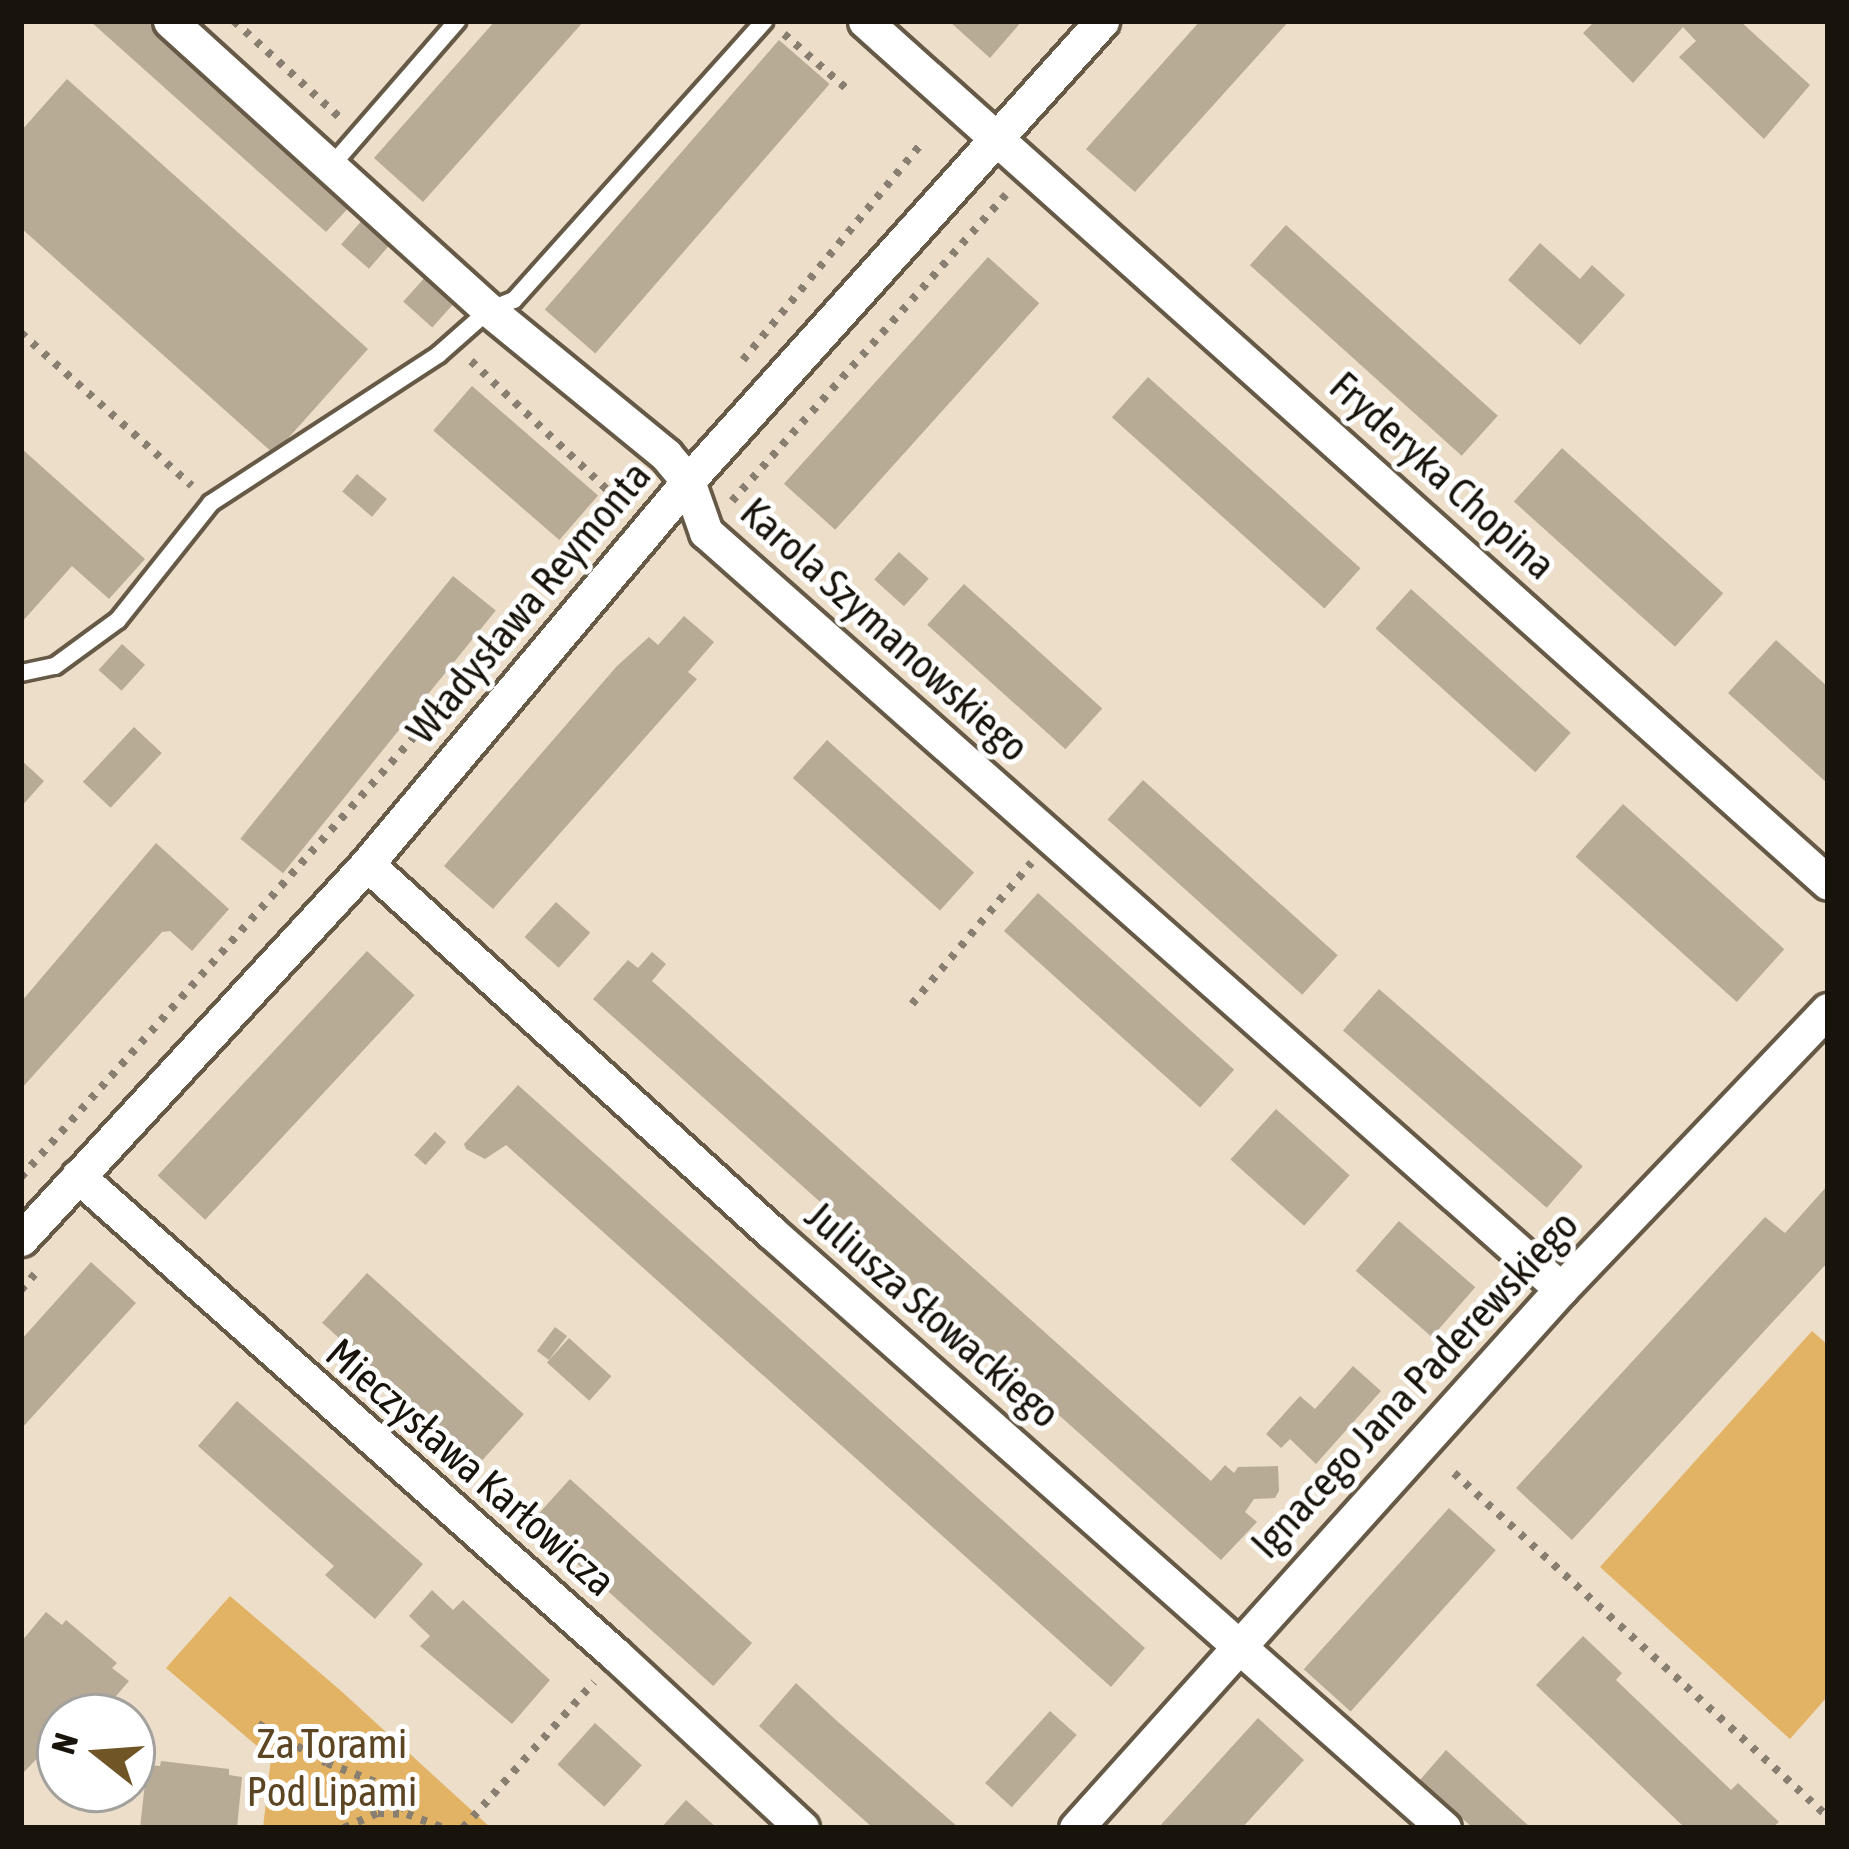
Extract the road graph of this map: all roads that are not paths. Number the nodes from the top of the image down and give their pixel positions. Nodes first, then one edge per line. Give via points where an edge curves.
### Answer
1 (170, 21) edge
2 (457, 21) edge
3 (764, 21) edge
4 (1102, 21) edge
5 (885, 28) edge
6 (995, 138) junction
7 (332, 165) junction
8 (489, 310) junction
9 (688, 481) junction
10 (21, 673) edge
11 (368, 864) junction
12 (1828, 883) edge
13 (1828, 1010) edge
14 (78, 1176) junction
15 (21, 1239) edge
16 (1561, 1288) junction
17 (1238, 1642) junction
18 (802, 1828) edge
19 (1076, 1828) edge
20 (1444, 1828) edge

1 - 7 street, Karola Szymanowskiego
2 - 7 lane
3 - 8 lane via 514,300
4 - 6 street, Władysława Reymonta
5 - 6 street, Fryderyka Chopina
6 - 9 street, Władysława Reymonta
6 - 12 street, Fryderyka Chopina
7 - 8 street, Karola Szymanowskiego
8 - 9 street, Karola Szymanowskiego
8 - 10 lane via 211,503 118,620 55,665
9 - 11 street, Władysława Reymonta
9 - 16 street, Karola Szymanowskiego via 706,532
11 - 14 street, Władysława Reymonta
11 - 17 street, Juliusza Słowackiego
13 - 16 street, Ignacego Jana Paderewskiego
14 - 15 street, Władysława Reymonta
14 - 18 street, Mieczysława Karłowicza
16 - 17 street, Ignacego Jana Paderewskiego
17 - 19 street, Ignacego Jana Paderewskiego
17 - 20 street, Juliusza Słowackiego

